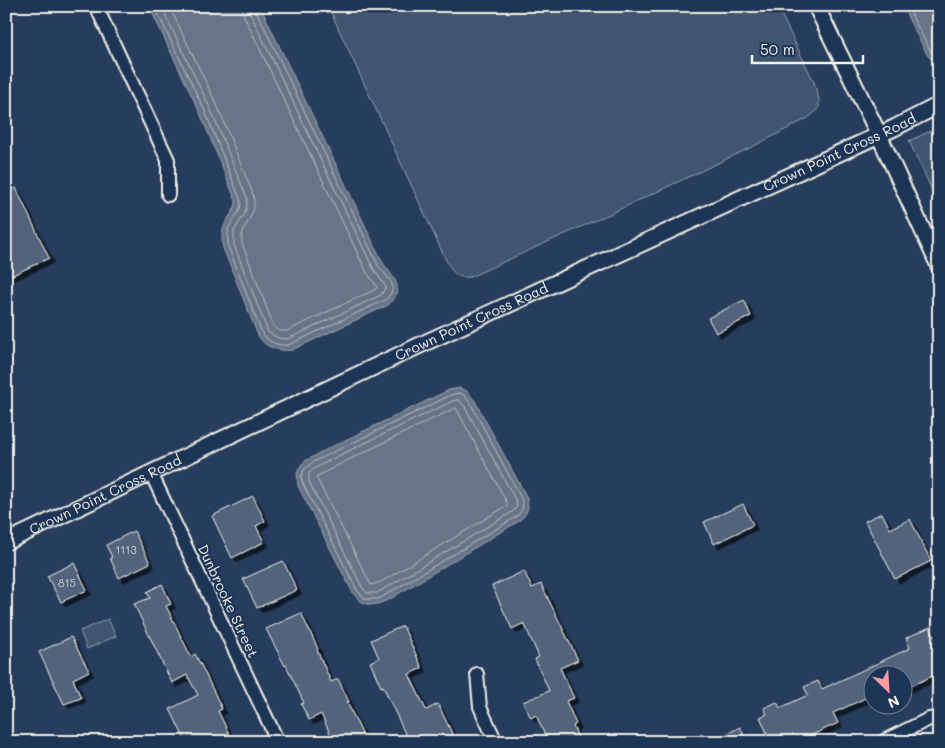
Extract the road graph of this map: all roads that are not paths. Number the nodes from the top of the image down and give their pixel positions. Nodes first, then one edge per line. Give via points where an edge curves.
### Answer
1 (96, 6) edge
2 (816, 6) edge
3 (939, 105) edge
4 (878, 135) junction
5 (168, 195) dead end
6 (939, 266) edge
7 (151, 473) junction
8 (6, 542) edge
9 (477, 674) dead end
10 (939, 718) edge
11 (278, 742) edge
12 (496, 742) edge
13 (882, 742) edge

1 - 5 street via 168,160
2 - 4 street
3 - 4 street, Crown Point Cross Road
4 - 6 street
4 - 7 street, Crown Point Cross Road via 418,346
7 - 8 street, Crown Point Cross Road
7 - 11 street, Dunbrooke Street
9 - 12 street via 480,708
10 - 13 street

